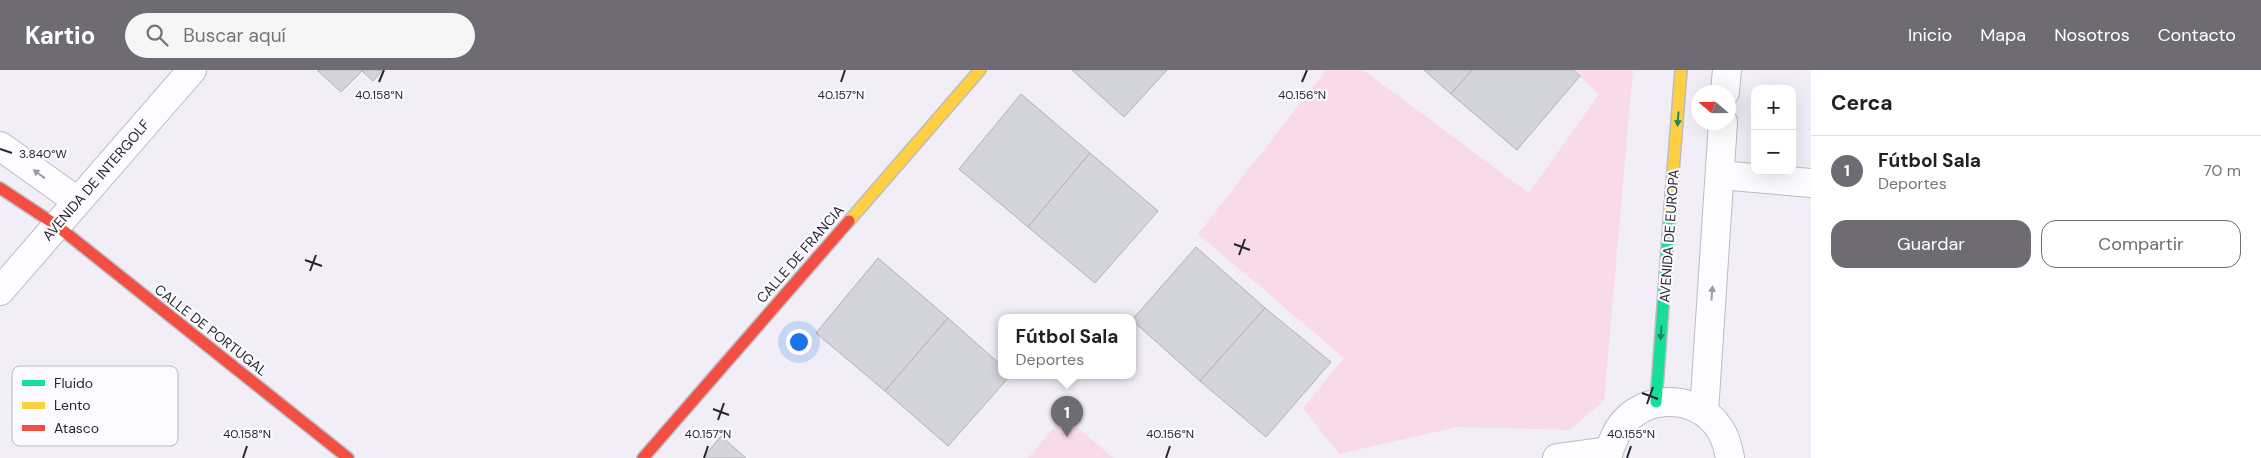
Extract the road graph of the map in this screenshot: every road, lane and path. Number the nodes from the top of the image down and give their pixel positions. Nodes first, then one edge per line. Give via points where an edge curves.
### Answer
1 (192, 70) edge
2 (980, 70) edge
3 (1681, 70) edge
4 (1727, 70) edge
5 (1726, 85) edge
6 (1723, 130) edge
7 (0, 146) edge
8 (1720, 175) junction
9 (1811, 182) edge
10 (0, 188) edge
11 (77, 201) junction
12 (56, 225) junction
13 (0, 291) edge
14 (1656, 402) junction
15 (1704, 412) junction
16 (1608, 455) edge
17 (348, 458) edge
18 (643, 458) edge
19 (1557, 458) edge
20 (1730, 458) edge

1 - 11 street, AVENIDA DE INTERGOLF
2 - 18 street, CALLE DE FRANCIA
3 -> 14 street, AVENIDA DE EUROPA
4 - 5 street
6 - 8 street
11 -> 7 street
8 - 9 street
15 -> 8 street
10 - 12 street, CALLE DE PORTUGAL
11 - 12 street, AVENIDA DE INTERGOLF
12 - 13 street, AVENIDA DE INTERGOLF
12 - 17 street, CALLE DE PORTUGAL
14 - 15 street via 1677,401
14 - 16 street via 1636,410 1620,425
15 - 20 street via 1720,427
16 - 19 street

